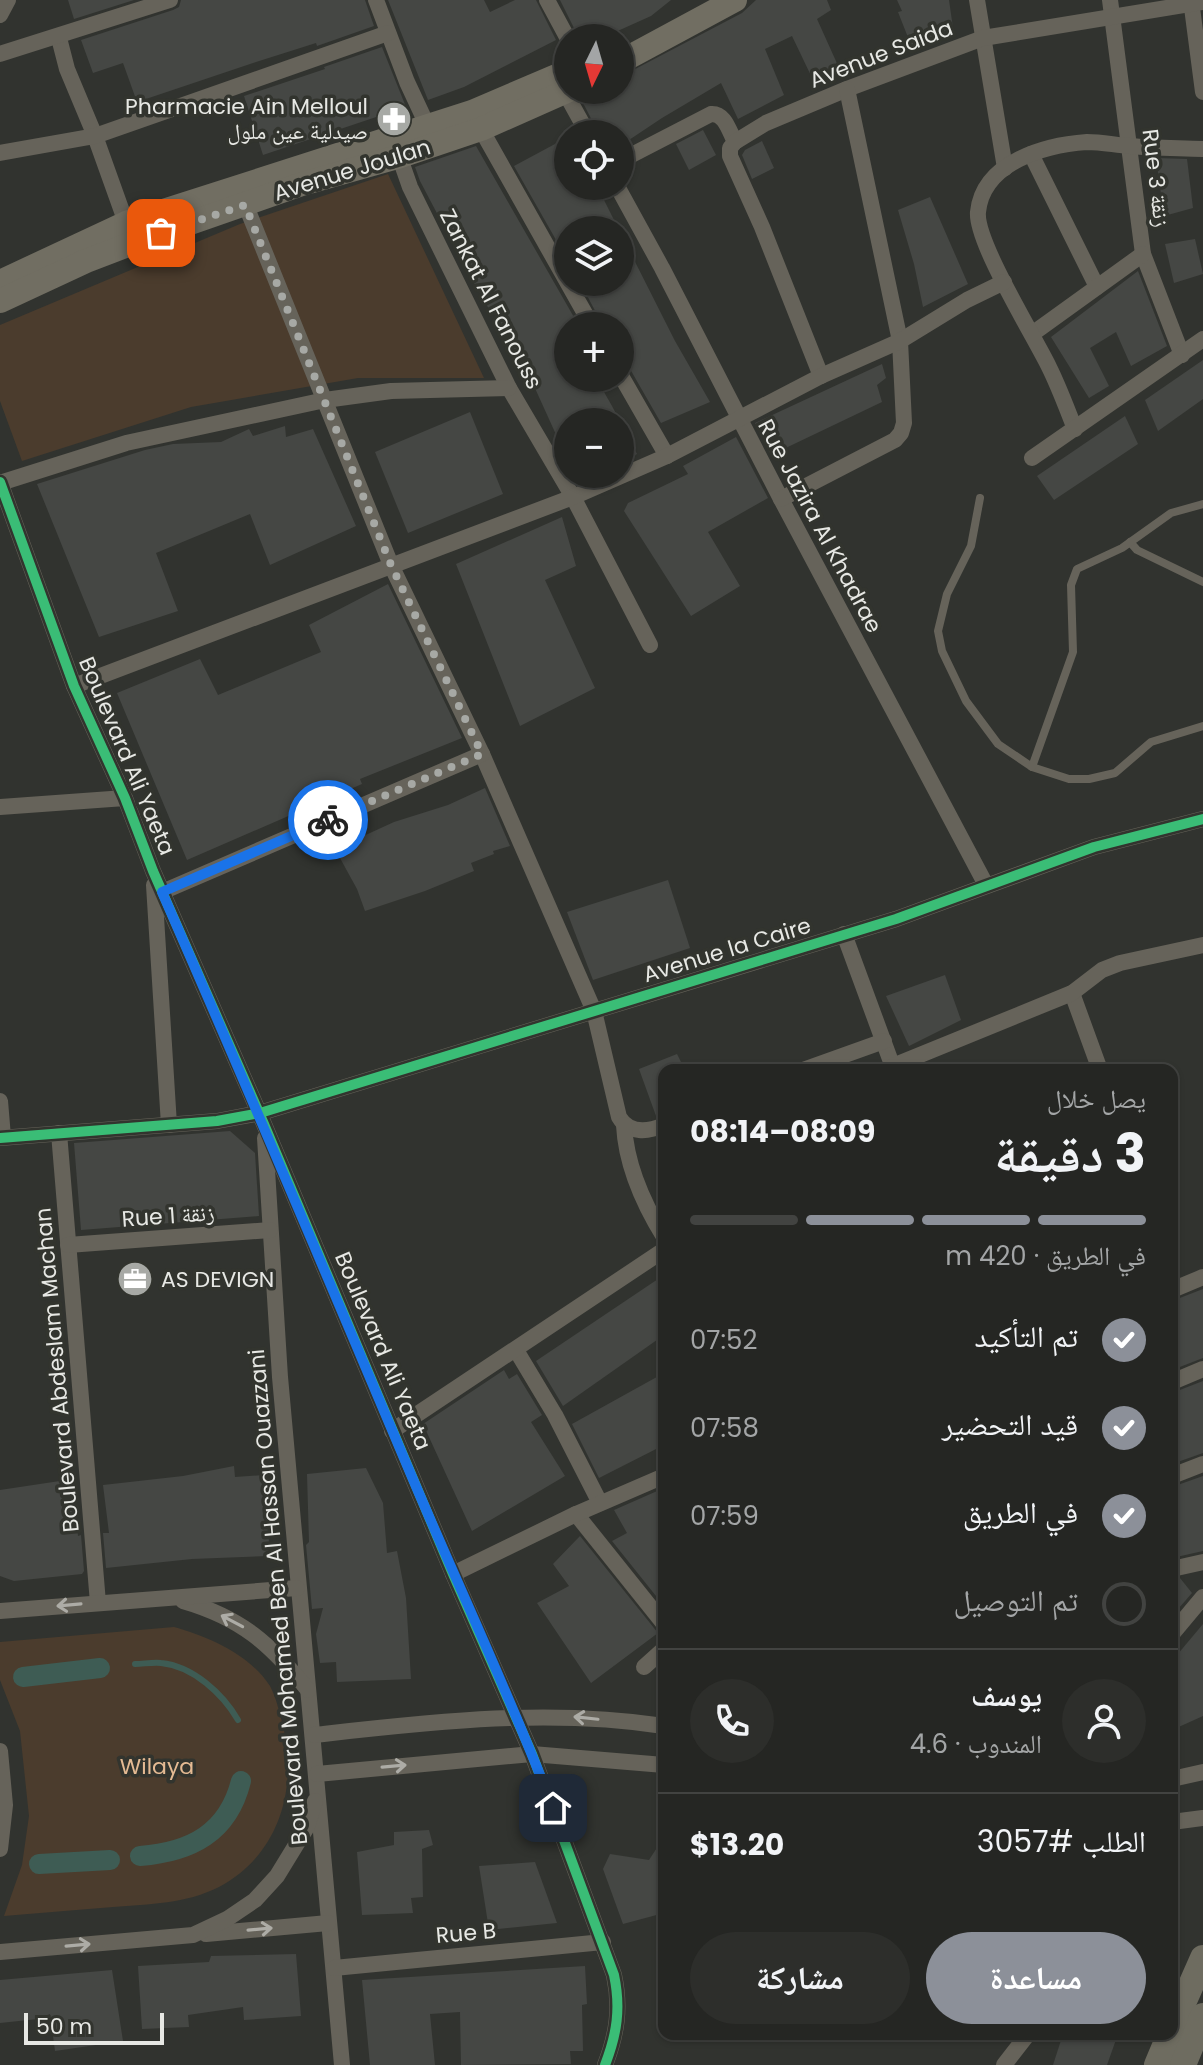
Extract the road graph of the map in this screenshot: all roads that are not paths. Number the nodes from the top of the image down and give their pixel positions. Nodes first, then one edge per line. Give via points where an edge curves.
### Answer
1 (8, 0) edge
2 (170, 0) edge
3 (376, 0) edge
4 (547, 0) edge
5 (702, 0) edge
6 (735, 0) edge
7 (977, 0) edge
8 (1195, 2) edge
9 (1111, 8) edge
10 (0, 15) edge
11 (560, 24) edge
12 (388, 33) junction
13 (634, 36) edge
14 (59, 38) junction
15 (983, 38) junction
16 (0, 54) edge
17 (634, 54) edge
18 (554, 87) edge
19 (847, 89) junction
20 (1203, 92) edge
21 (476, 120) junction
22 (428, 127) junction
23 (95, 136) junction
24 (735, 142) junction
25 (1129, 146) junction
26 (396, 148) junction
27 (1203, 149) edge
28 (0, 153) edge
29 (634, 154) edge
30 (1031, 154) junction
31 (1005, 168) junction
32 (242, 196) junction
33 (625, 200) edge
34 (129, 233) junction
35 (1143, 254) junction
36 (0, 282) edge
37 (1004, 282) junction
38 (1097, 287) junction
39 (0, 301) edge
40 (584, 312) edge
41 (1032, 334) junction
42 (1203, 339) edge
43 (900, 341) junction
44 (1182, 355) junction
45 (821, 376) junction
46 (509, 388) junction
47 (630, 392) edge
48 (325, 400) junction
49 (738, 418) junction
50 (1075, 429) junction
51 (667, 456) junction
52 (1032, 458) dead end
53 (0, 482) edge
54 (573, 497) junction
55 (980, 498) dead end
56 (781, 499) junction
57 (1203, 504) edge
58 (1130, 542) junction
59 (391, 565) junction
60 (1203, 582) edge
61 (650, 645) dead end
62 (74, 686) junction
63 (1203, 726) edge
64 (482, 754) junction
65 (1032, 767) junction
66 (125, 798) junction
67 (0, 807) edge
68 (1203, 819) edge
69 (153, 871) junction
70 (986, 885) junction
71 (162, 892) junction
72 (844, 934) junction
73 (1203, 945) edge
74 (1072, 993) junction
75 (594, 1011) junction
76 (884, 1041) junction
77 (820, 1064) edge
78 (893, 1064) edge
79 (903, 1064) edge
80 (1098, 1064) edge
81 (0, 1101) edge
82 (262, 1118) junction
83 (169, 1125) junction
84 (624, 1125) junction
85 (658, 1127) edge
86 (59, 1133) junction
87 (1, 1138) edge
88 (658, 1225) edge
89 (270, 1230) junction
90 (68, 1245) junction
91 (658, 1254) edge
92 (1203, 1277) edge
93 (1178, 1287) edge
94 (516, 1350) junction
95 (1203, 1369) edge
96 (1178, 1379) edge
97 (392, 1431) junction
98 (1203, 1464) edge
99 (1178, 1474) edge
100 (658, 1479) edge
101 (600, 1503) junction
102 (576, 1514) junction
103 (1203, 1562) edge
104 (1178, 1568) edge
105 (453, 1574) junction
106 (297, 1588) junction
107 (1203, 1597) edge
108 (174, 1598) junction
109 (98, 1603) junction
110 (0, 1611) edge
111 (658, 1616) edge
112 (1178, 1627) edge
113 (658, 1654) edge
114 (644, 1667) dead end
115 (309, 1691) junction
116 (516, 1716) junction
117 (658, 1725) edge
118 (314, 1735) junction
119 (0, 1751) edge
120 (532, 1754) junction
121 (658, 1764) edge
122 (1203, 1772) edge
123 (317, 1774) junction
124 (1178, 1778) edge
125 (318, 1792) junction
126 (1203, 1818) edge
127 (1178, 1825) edge
128 (0, 1849) edge
129 (328, 1923) junction
130 (193, 1935) junction
131 (603, 1942) junction
132 (0, 1952) edge
133 (1203, 1958) edge
134 (334, 1968) junction
135 (1178, 2014) edge
136 (1203, 2016) edge
137 (1022, 2040) edge
138 (1167, 2040) edge
139 (1186, 2064) edge
140 (342, 2065) edge
141 (605, 2065) edge
142 (1004, 2065) edge
143 (1157, 2065) edge

1 - 10 street
2 - 14 street
3 - 12 street
4 - 11 street
5 - 13 street
6 - 17 street
7 - 15 street
8 - 9 street, Avenue Saida
8 - 20 street
9 - 15 street, Avenue Saida
9 - 25 street, Rue 3 زنقة
12 - 22 street
12 - 23 street
14 - 16 street
14 - 23 street
15 - 19 street, Avenue Saida
15 - 31 street
18 - 21 street, Avenue Joulan
19 - 24 street, Avenue Saida
19 - 43 street
21 - 22 street, Avenue Joulan
21 - 26 street, Avenue Joulan
21 - 40 street
22 - 26 street, Avenue Joulan
23 - 28 street
23 - 34 street
24 - 29 street via 716,113
24 - 45 street via 730,156
25 - 27 street
25 - 30 street via 1088,142
25 - 35 street, Rue 3 زنقة
26 - 32 street, Avenue Joulan
26 - 46 street, Zankat Al Fanouss
30 - 31 street
30 - 38 street
31 - 37 street via 989,182 978,212 983,238
32 - 34 street, Avenue Joulan
32 - 48 street
33 - 49 street, Rue Jazira Al Khadrae
34 - 36 street, Avenue Joulan
34 - 39 street, Avenue Joulan via 86,261
35 - 38 street
35 - 44 street, Rue 3 زنقة
37 - 41 street
37 - 43 street
38 - 41 street
41 - 50 street
42 - 44 street
43 - 45 street
43 - 56 street via 901,433
44 - 50 street
45 - 49 street
46 - 48 street via 391,391
46 - 54 street, Zankat Al Fanouss
47 - 51 street
48 - 53 street via 126,443
48 - 59 street
49 - 51 street
49 - 56 street, Rue Jazira Al Khadrae
50 - 52 street
51 - 54 street
53 - 62 street, Boulevard Ali Yaeta
54 - 59 street
54 - 61 street, Zankat Al Fanouss
55 - 65 lane via 971,546 947,594 938,631 966,701 998,744
56 - 70 street, Rue Jazira Al Khadrae
57 - 58 lane via 1171,513
58 - 60 lane
58 - 65 lane via 1077,569 1071,585 1073,652
59 - 62 street
59 - 64 street
62 - 66 street, Boulevard Ali Yaeta
63 - 65 lane via 1151,742 1115,773 1069,779
64 - 71 street
64 - 75 street
66 - 67 street
66 - 69 street, Boulevard Ali Yaeta
68 - 70 street, Avenue la Caire via 1094,847
69 - 71 street, Boulevard Ali Yaeta
69 - 83 street
70 - 72 street, Avenue la Caire
71 - 82 street, Boulevard Ali Yaeta
72 - 75 street, Avenue la Caire
72 - 76 street
73 - 74 street via 1120,963
74 - 79 street
74 - 80 street
75 - 82 street, Avenue la Caire
75 - 84 street
76 - 77 street
76 - 78 street
81 - 87 street
82 - 83 street, Avenue la Caire
82 - 89 street, Boulevard Mohamed Ben Al Hassan Ouazzani
82 - 97 street, Boulevard Ali Yaeta
83 - 86 street, Avenue la Caire
84 - 85 street via 643,1131
84 - 88 street via 625,1149
86 - 87 street, Avenue la Caire
86 - 90 street, Boulevard Abdeslam Machan
89 - 90 street, Rue 1 زنقة
89 - 106 street, Boulevard Mohamed Ben Al Hassan Ouazzani
90 - 109 street, Boulevard Abdeslam Machan
91 - 94 street
92 - 93 street
94 - 97 street
94 - 101 street
95 - 96 street
97 - 105 street, Boulevard Ali Yaeta
98 - 99 street
100 - 101 street
101 - 102 street
102 - 105 street
102 - 111 street
103 - 104 street
105 - 116 street, Boulevard Ali Yaeta
106 - 108 street
106 - 115 street, Boulevard Mohamed Ben Al Hassan Ouazzani
107 - 112 street
108 - 109 street
115 -> 108 street via 266,1642 238,1623
109 -> 110 street
113 - 114 street
115 - 118 street, Boulevard Mohamed Ben Al Hassan Ouazzani
117 -> 116 street
116 - 118 street
116 - 120 street, Boulevard Ali Yaeta
118 - 123 street, Boulevard Mohamed Ben Al Hassan Ouazzani
119 - 128 street via 5,1805
120 - 121 street
123 -> 120 street
120 - 131 street, Boulevard Ali Yaeta
122 - 124 street
123 - 125 street, Boulevard Mohamed Ben Al Hassan Ouazzani
125 - 129 street, Boulevard Mohamed Ben Al Hassan Ouazzani
125 - 130 street via 307,1827 277,1876 255,1900
126 - 127 street
130 -> 129 street
129 - 134 street, Boulevard Mohamed Ben Al Hassan Ouazzani
132 -> 130 street
131 - 134 street, Rue B
131 - 141 street, Boulevard Ali Yaeta via 619,2006
133 - 135 main road
134 - 140 street, Boulevard Mohamed Ben Al Hassan Ouazzani
136 - 139 main road
137 - 142 street
138 - 143 main road

